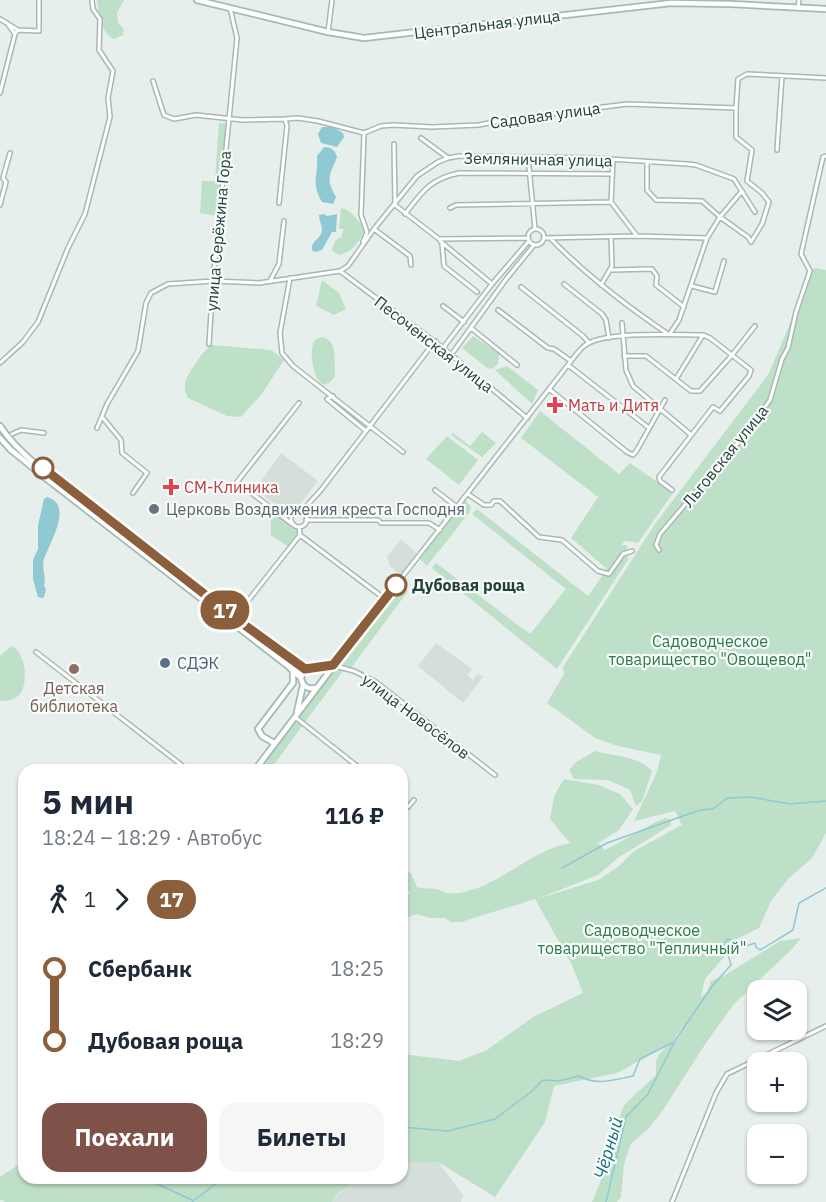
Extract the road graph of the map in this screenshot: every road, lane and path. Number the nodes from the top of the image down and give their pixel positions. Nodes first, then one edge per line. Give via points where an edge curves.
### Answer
1 (39, 0) edge
2 (92, 0) edge
3 (197, 0) edge
4 (332, 0) edge
5 (799, 0) edge
6 (230, 8) junction
7 (798, 8) junction
8 (826, 9) edge
9 (0, 20) edge
10 (6, 22) junction
11 (18, 30) junction
12 (328, 32) junction
13 (15, 34) junction
14 (782, 75) junction
15 (826, 78) edge
16 (153, 81) dead end
17 (0, 93) edge
18 (736, 108) junction
19 (228, 117) junction
20 (285, 119) junction
21 (364, 133) junction
22 (421, 138) dead end
23 (394, 144) dead end
24 (777, 150) dead end
25 (10, 153) dead end
26 (826, 156) edge
27 (528, 157) junction
28 (448, 158) junction
29 (613, 160) junction
30 (647, 162) junction
31 (529, 174) junction
32 (612, 174) junction
33 (2, 186) edge
34 (742, 191) junction
35 (611, 202) junction
36 (279, 203) dead end
37 (532, 204) junction
38 (0, 205) edge
39 (395, 205) junction
40 (450, 208) dead end
41 (755, 213) dead end
42 (405, 214) junction
43 (720, 217) junction
44 (284, 221) dead end
45 (374, 229) junction
46 (535, 229) junction
47 (637, 236) junction
48 (549, 237) junction
49 (611, 237) junction
50 (544, 238) junction
51 (707, 238) junction
52 (529, 240) junction
53 (440, 241) junction
54 (363, 244) junction
55 (534, 245) junction
56 (724, 261) dead end
57 (411, 265) dead end
58 (611, 270) junction
59 (340, 271) junction
60 (290, 278) junction
61 (213, 281) junction
62 (270, 281) junction
63 (492, 284) junction
64 (564, 284) dead end
65 (601, 285) junction
66 (521, 286) dead end
67 (692, 286) junction
68 (477, 292) dead end
69 (443, 306) dead end
70 (684, 306) junction
71 (498, 310) dead end
72 (464, 322) junction
73 (622, 323) dead end
74 (755, 326) dead end
75 (471, 328) junction
76 (669, 335) junction
77 (703, 335) junction
78 (622, 337) junction
79 (609, 338) junction
80 (435, 341) junction
81 (589, 343) junction
82 (209, 344) dead end
83 (443, 348) junction
84 (452, 355) junction
85 (732, 356) junction
86 (624, 357) junction
87 (0, 363) edge
88 (569, 363) junction
89 (517, 365) dead end
90 (676, 380) junction
91 (549, 389) junction
92 (333, 396) junction
93 (665, 400) dead end
94 (299, 403) dead end
95 (660, 410) junction
96 (103, 418) dead end
97 (527, 418) junction
98 (0, 426) edge
99 (370, 426) junction
100 (97, 428) dead end
101 (649, 428) junction
102 (366, 431) junction
103 (44, 433) dead end
104 (690, 434) junction
105 (9, 435) junction
106 (0, 440) edge
107 (404, 452) dead end
108 (435, 490) dead end
109 (672, 490) dead end
110 (133, 493) dead end
111 (468, 494) junction
112 (458, 508) junction
113 (301, 512) junction
114 (306, 520) junction
115 (292, 524) junction
116 (299, 527) junction
117 (440, 530) junction
118 (300, 535) junction
119 (659, 550) dead end
120 (632, 551) dead end
121 (385, 599) junction
122 (240, 611) dead end
123 (363, 627) joint
124 (36, 652) dead end
125 (333, 665) junction
126 (315, 668) junction
127 (305, 669) junction
128 (293, 671) junction
129 (301, 679) junction
130 (322, 680) junction
131 (293, 683) junction
132 (303, 685) junction
133 (316, 687) junction
134 (295, 717) junction
135 (274, 743) junction
136 (180, 764) edge
137 (259, 764) edge
138 (354, 764) edge
139 (495, 775) dead end
140 (414, 800) dead end
141 (408, 807) edge
142 (826, 1026) edge
143 (672, 1202) edge

1 - 11 street via 39,31
2 - 87 street via 100,19 99,50 113,71 104,144 85,214 38,322
3 - 6 street, Центральная улица
4 - 12 street
5 - 7 street
6 - 12 street, Центральная улица
6 - 19 street, улица Серёжина Гора via 237,38
7 - 8 street, Центральная улица
7 - 12 street, Центральная улица via 641,4 380,37
9 - 10 street
10 - 11 street
10 - 13 street
11 - 13 street
13 - 17 street
14 - 15 street
14 - 18 street via 747,74 738,79
14 - 24 street
16 - 19 street via 168,118
18 - 21 street, Садовая улица via 627,104 479,125 381,126
18 - 43 street via 736,137 752,150 747,181 769,202 751,242
19 - 20 street, Садовая улица
19 - 61 street, улица Серёжина Гора
20 - 21 street, Садовая улица via 318,121
20 - 36 street
21 - 54 street via 361,215 367,232
22 - 28 street
23 - 39 street
25 - 33 street
26 - 119 street, Льговская улица via 801,254 810,271 770,400 660,534 656,545
27 - 28 street, Земляничная улица
27 - 29 street, Земляничная улица
27 - 31 street
28 - 39 street, Земляничная улица via 417,176
29 - 30 street, Земляничная улица
29 - 32 street
30 - 34 street, Земляничная улица via 696,165 734,179
30 - 43 street via 647,190 656,200 702,201
31 - 32 street
31 - 37 street
31 - 42 street, Земляничная улица via 449,175 427,186
32 - 35 street
33 - 38 street
34 - 41 street
34 - 43 street
35 - 37 street
35 - 47 street
37 - 40 street via 456,204
37 - 46 street
39 - 42 street
39 - 45 street, Земляничная улица
42 - 53 street
43 - 51 street
44 - 62 street via 279,264
45 - 54 street, Земляничная улица
45 - 57 street via 410,256
46 - 50 street
46 - 52 street via 529,233
47 - 49 street
47 - 51 street
48 - 49 street
48 - 50 street
48 - 65 street
49 - 58 street
50 - 55 street
51 - 67 street
52 - 53 street
52 - 55 street
52 - 63 street
53 - 63 street
53 - 68 street via 444,266
54 - 59 street, Земляничная улица
55 - 75 street
56 - 67 street via 715,292
58 - 65 street
58 - 70 street via 652,270 657,276 656,285
59 - 60 street
59 - 80 street, Песоченская улица
60 - 62 street
60 - 92 street via 280,333 282,353
61 - 62 street
61 - 82 street, улица Серёжина Гора
61 - 100 street via 168,284 151,294 138,351
63 - 72 street
64 - 79 street via 602,314
65 - 76 street
66 - 81 street
67 - 70 street
69 - 72 street
70 - 76 street
71 - 88 street
72 - 83 street
73 - 78 street
74 - 85 street
75 - 84 street
75 - 89 street
76 - 77 street
76 - 78 street
77 - 85 street
77 - 90 street
78 - 79 street
78 - 86 street
79 - 81 street
80 - 83 street, Песоченская улица
80 - 99 street
81 - 88 street
83 - 84 street, Песоченская улица
84 - 97 street, Песоченская улица
85 - 90 street via 700,391 691,391
85 - 104 street via 751,370 749,376 720,411 713,407
86 - 90 street via 646,356
86 - 95 street via 633,386
88 - 91 street
88 - 101 street
91 - 97 street
91 - 101 street via 627,452 633,454
92 - 99 street
92 - 102 street via 327,399
93 - 95 street
94 - 115 street via 237,482
95 - 101 street
95 - 104 street
96 - 110 street via 121,440 122,453 147,473
97 - 111 street
98 - 105 street
99 - 102 street
99 - 107 street
102 - 113 street
103 - 105 street via 21,430
104 - 109 street via 659,477
105 - 106 street
105 - 127 street via 15,445 144,549
106 - 128 street
108 - 112 street
111 - 112 street
111 - 120 street via 484,505 500,501 539,537 562,540 598,571 609,574 623,554
112 - 117 street
113 - 114 street
113 - 115 street via 292,515
114 - 116 street
114 - 117 street via 427,523
115 - 116 street
116 - 118 street
117 - 121 street
118 - 121 street
118 - 122 street
121 - 123 street
123 - 125 street
124 - 136 street
125 - 126 street
125 - 130 street
125 - 139 street, улица Новосёлов via 376,682
126 - 127 street
126 - 130 street
127 - 129 street
128 - 129 street
128 - 131 street
129 - 131 street
129 - 132 street
130 - 133 street
131 - 135 street via 258,729
132 - 133 street
132 - 134 street
133 - 134 street
134 - 135 street
134 - 138 street
135 - 137 street
140 - 141 street
142 - 143 street via 727,1074

